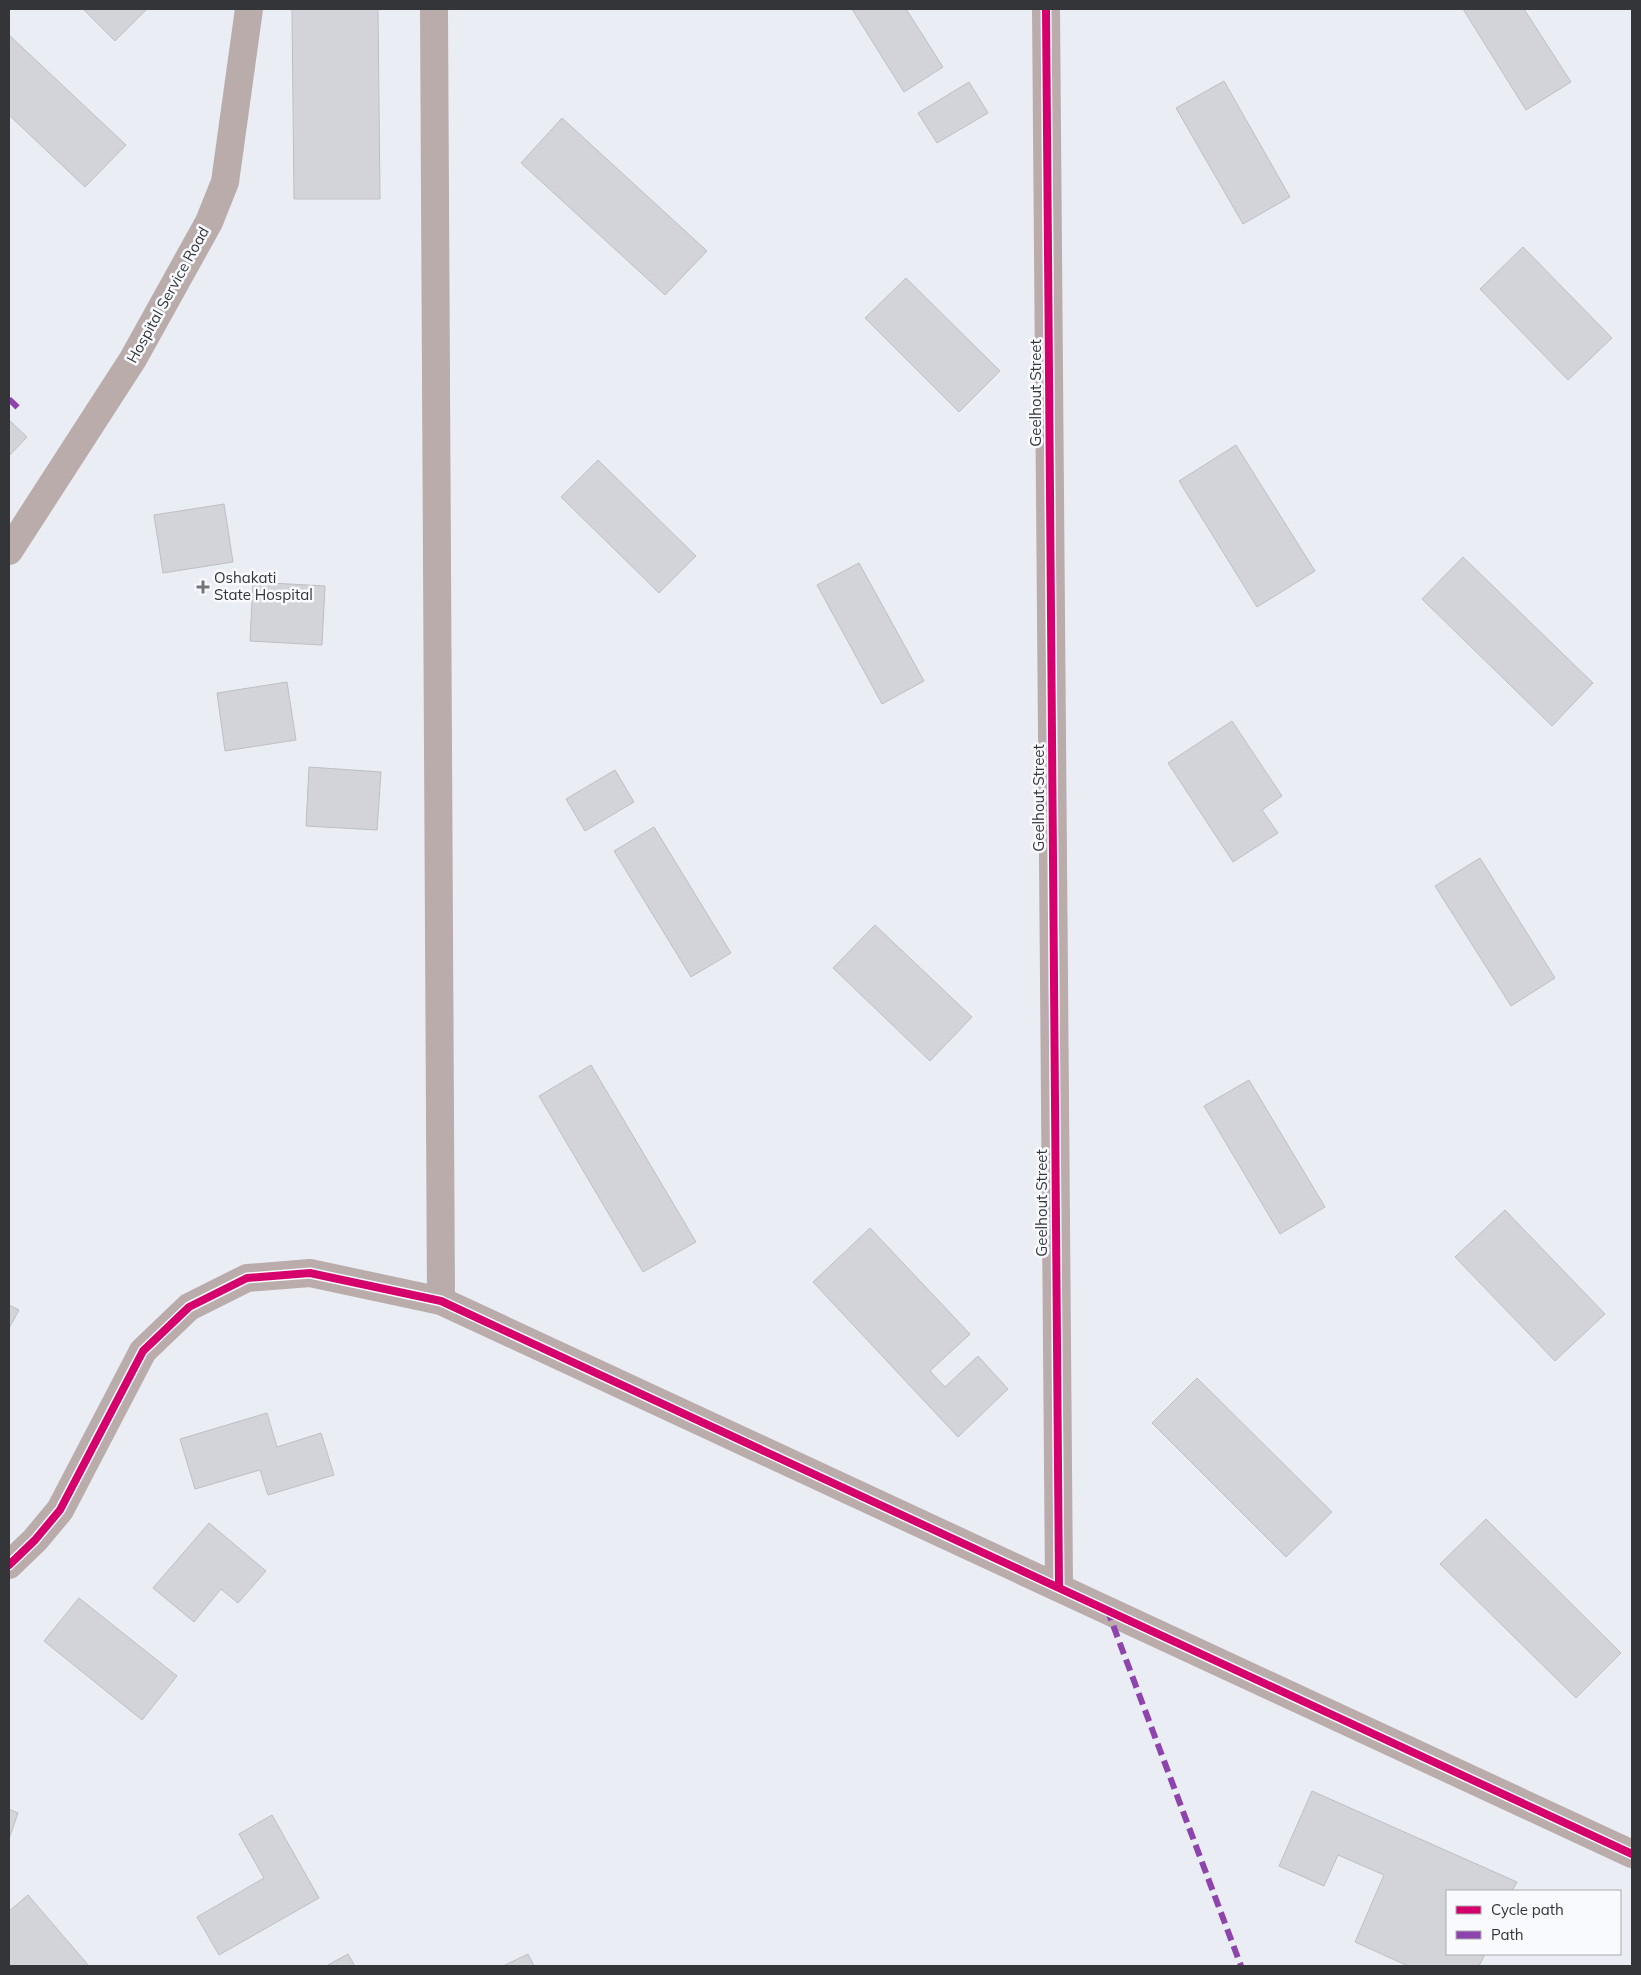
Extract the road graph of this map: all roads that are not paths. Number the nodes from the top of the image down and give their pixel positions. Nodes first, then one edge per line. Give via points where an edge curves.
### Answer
1 (250, 9) edge
2 (434, 9) edge
3 (1046, 9) edge
4 (9, 550) edge
5 (441, 1301) junction
6 (9, 1565) edge
7 (1059, 1587) junction
8 (1632, 1854) edge

1 - 4 street, Hospital Service Road via 226,182 209,222 133,359
2 - 5 street
3 - 7 street, Geelhout Street
5 - 6 street via 310,1273 247,1278 189,1307 143,1351 60,1510
5 - 7 street
7 - 8 street

